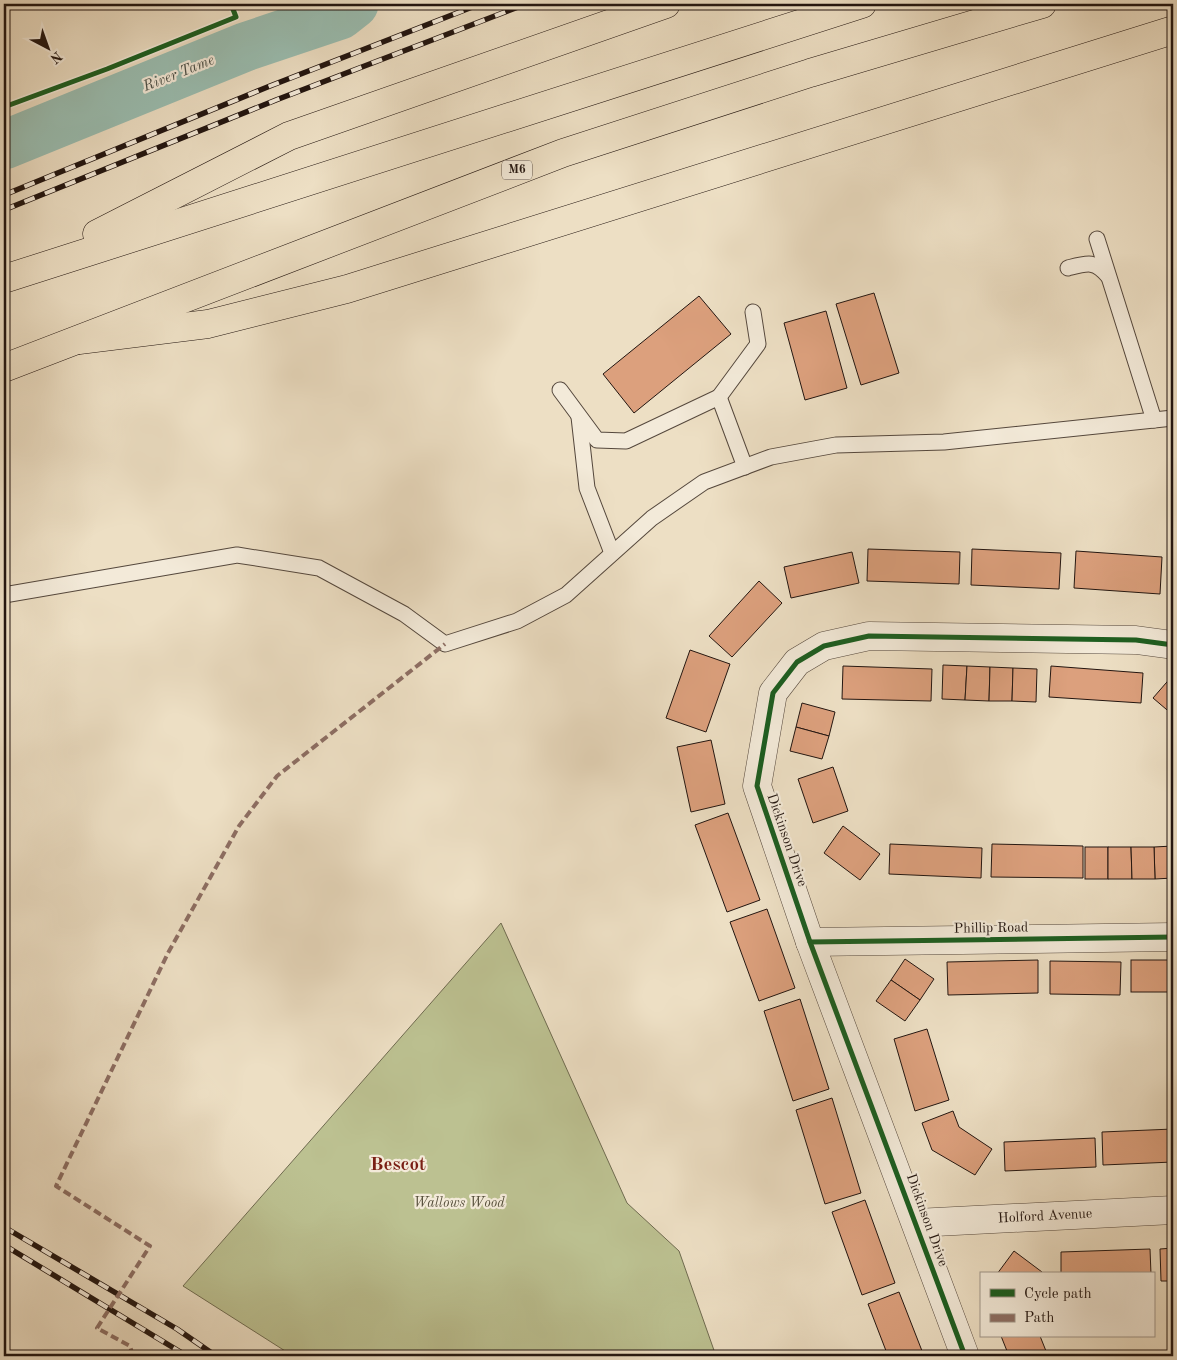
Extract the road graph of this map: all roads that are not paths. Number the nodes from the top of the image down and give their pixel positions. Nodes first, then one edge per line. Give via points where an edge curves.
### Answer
1 (666, 4) edge
2 (862, 4) edge
3 (1042, 4) edge
4 (1169, 30) edge
5 (1097, 238) dead end
6 (1068, 268) dead end
7 (13, 275) edge
8 (1108, 276) junction
9 (753, 312) dead end
10 (79, 340) junction
11 (4, 368) edge
12 (560, 390) dead end
13 (718, 398) junction
14 (579, 417) junction
15 (1173, 418) edge
16 (1154, 420) junction
17 (745, 467) junction
18 (612, 553) junction
19 (4, 594) edge
20 (1173, 644) edge
21 (1173, 937) edge
22 (810, 942) junction
23 (1173, 1210) edge
24 (916, 1223) junction
25 (965, 1356) edge

1 - 7 highway via 289,136
2 - 7 highway
3 - 10 highway, M6 via 810,73 563,153
4 - 10 highway via 347,289 208,324
5 - 8 lane
6 - 8 lane via 1090,263 1101,267
8 - 16 lane
9 - 13 lane via 758,344
10 - 11 highway, M6
12 - 14 lane
13 - 14 lane via 626,441 597,440
13 - 17 lane
14 - 18 lane via 587,488
15 - 16 lane
16 - 17 lane via 944,442 836,445 771,457
17 - 18 lane via 704,482 652,518
18 - 19 lane via 566,595 517,621 445,644 404,614 319,568 237,555
20 - 22 street, Dickinson Drive via 1136,640 869,636 824,646 797,662 773,693 757,786
21 - 22 street, Phillip Road
22 - 24 street, Dickinson Drive
23 - 24 street, Holford Avenue
24 - 25 street, Dickinson Drive

